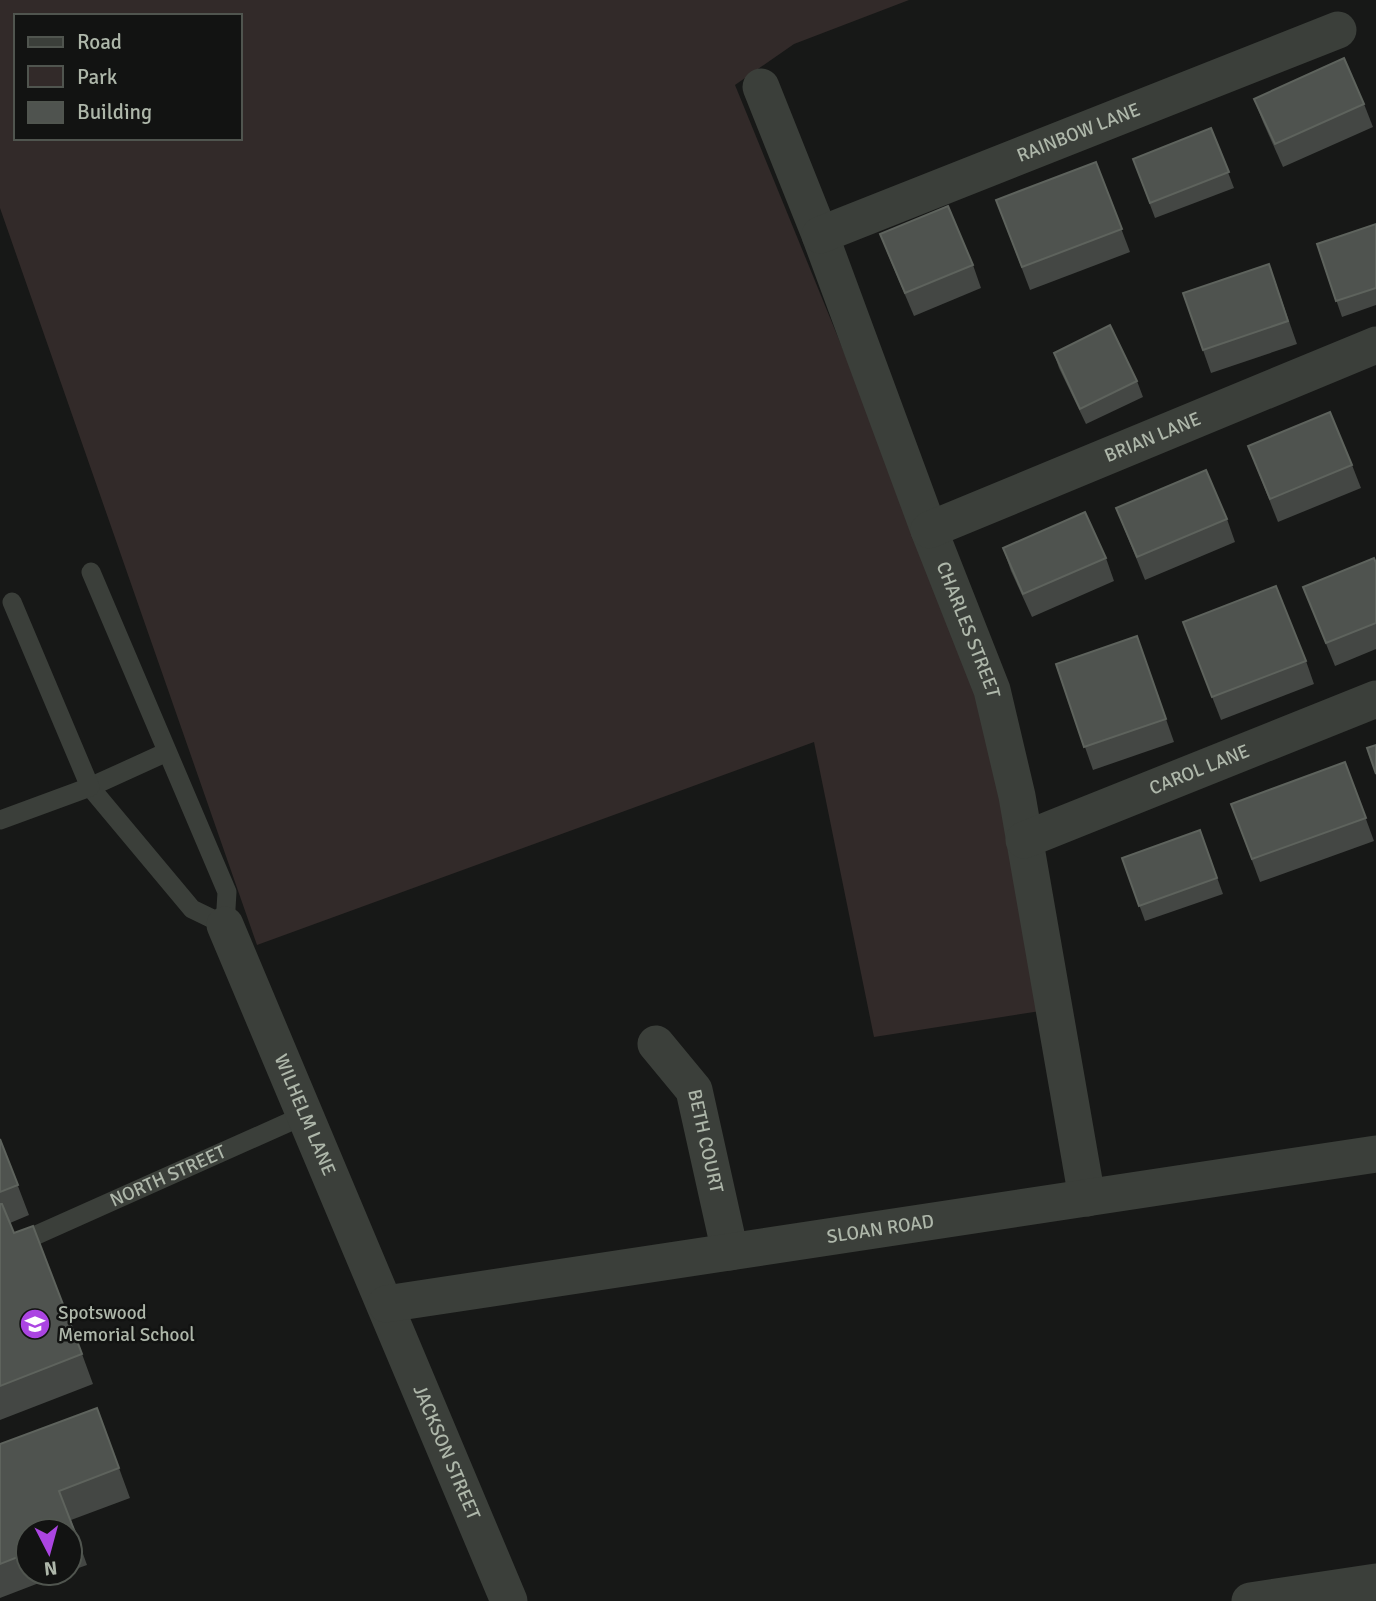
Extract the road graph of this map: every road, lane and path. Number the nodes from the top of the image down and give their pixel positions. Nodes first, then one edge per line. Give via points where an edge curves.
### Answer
1 (1338, 30) dead end
2 (761, 88) dead end
3 (820, 235) junction
4 (1376, 345) edge
5 (929, 530) junction
6 (91, 572) dead end
7 (12, 602) dead end
8 (1376, 699) edge
9 (167, 751) junction
10 (90, 787) junction
11 (0, 820) edge
12 (1024, 840) junction
13 (225, 925) junction
14 (656, 1044) dead end
15 (305, 1115) junction
16 (1376, 1154) edge
17 (1087, 1198) junction
18 (32, 1237) edge
19 (730, 1252) junction
20 (386, 1304) junction
21 (1376, 1582) edge
22 (509, 1601) edge
23 (1250, 1601) edge

1 - 3 street, RAINBOW LANE
2 - 3 street, CHARLES STREET
3 - 5 street, CHARLES STREET
4 - 5 street, BRIAN LANE
5 - 12 street, CHARLES STREET via 992,690
6 - 9 lane
7 - 10 lane
8 - 12 street, CAROL LANE
9 - 10 lane
9 - 13 lane via 227,892
10 - 11 lane
10 - 13 lane via 192,909
12 - 17 street, CHARLES STREET
13 - 15 street, WILHELM LANE
14 - 19 street, BETH COURT via 694,1090
15 - 18 lane, NORTH STREET
15 - 20 street, WILHELM LANE
16 - 17 street, SLOAN ROAD
17 - 19 street, SLOAN ROAD
19 - 20 street, SLOAN ROAD
20 - 22 street, JACKSON STREET
21 - 23 street

